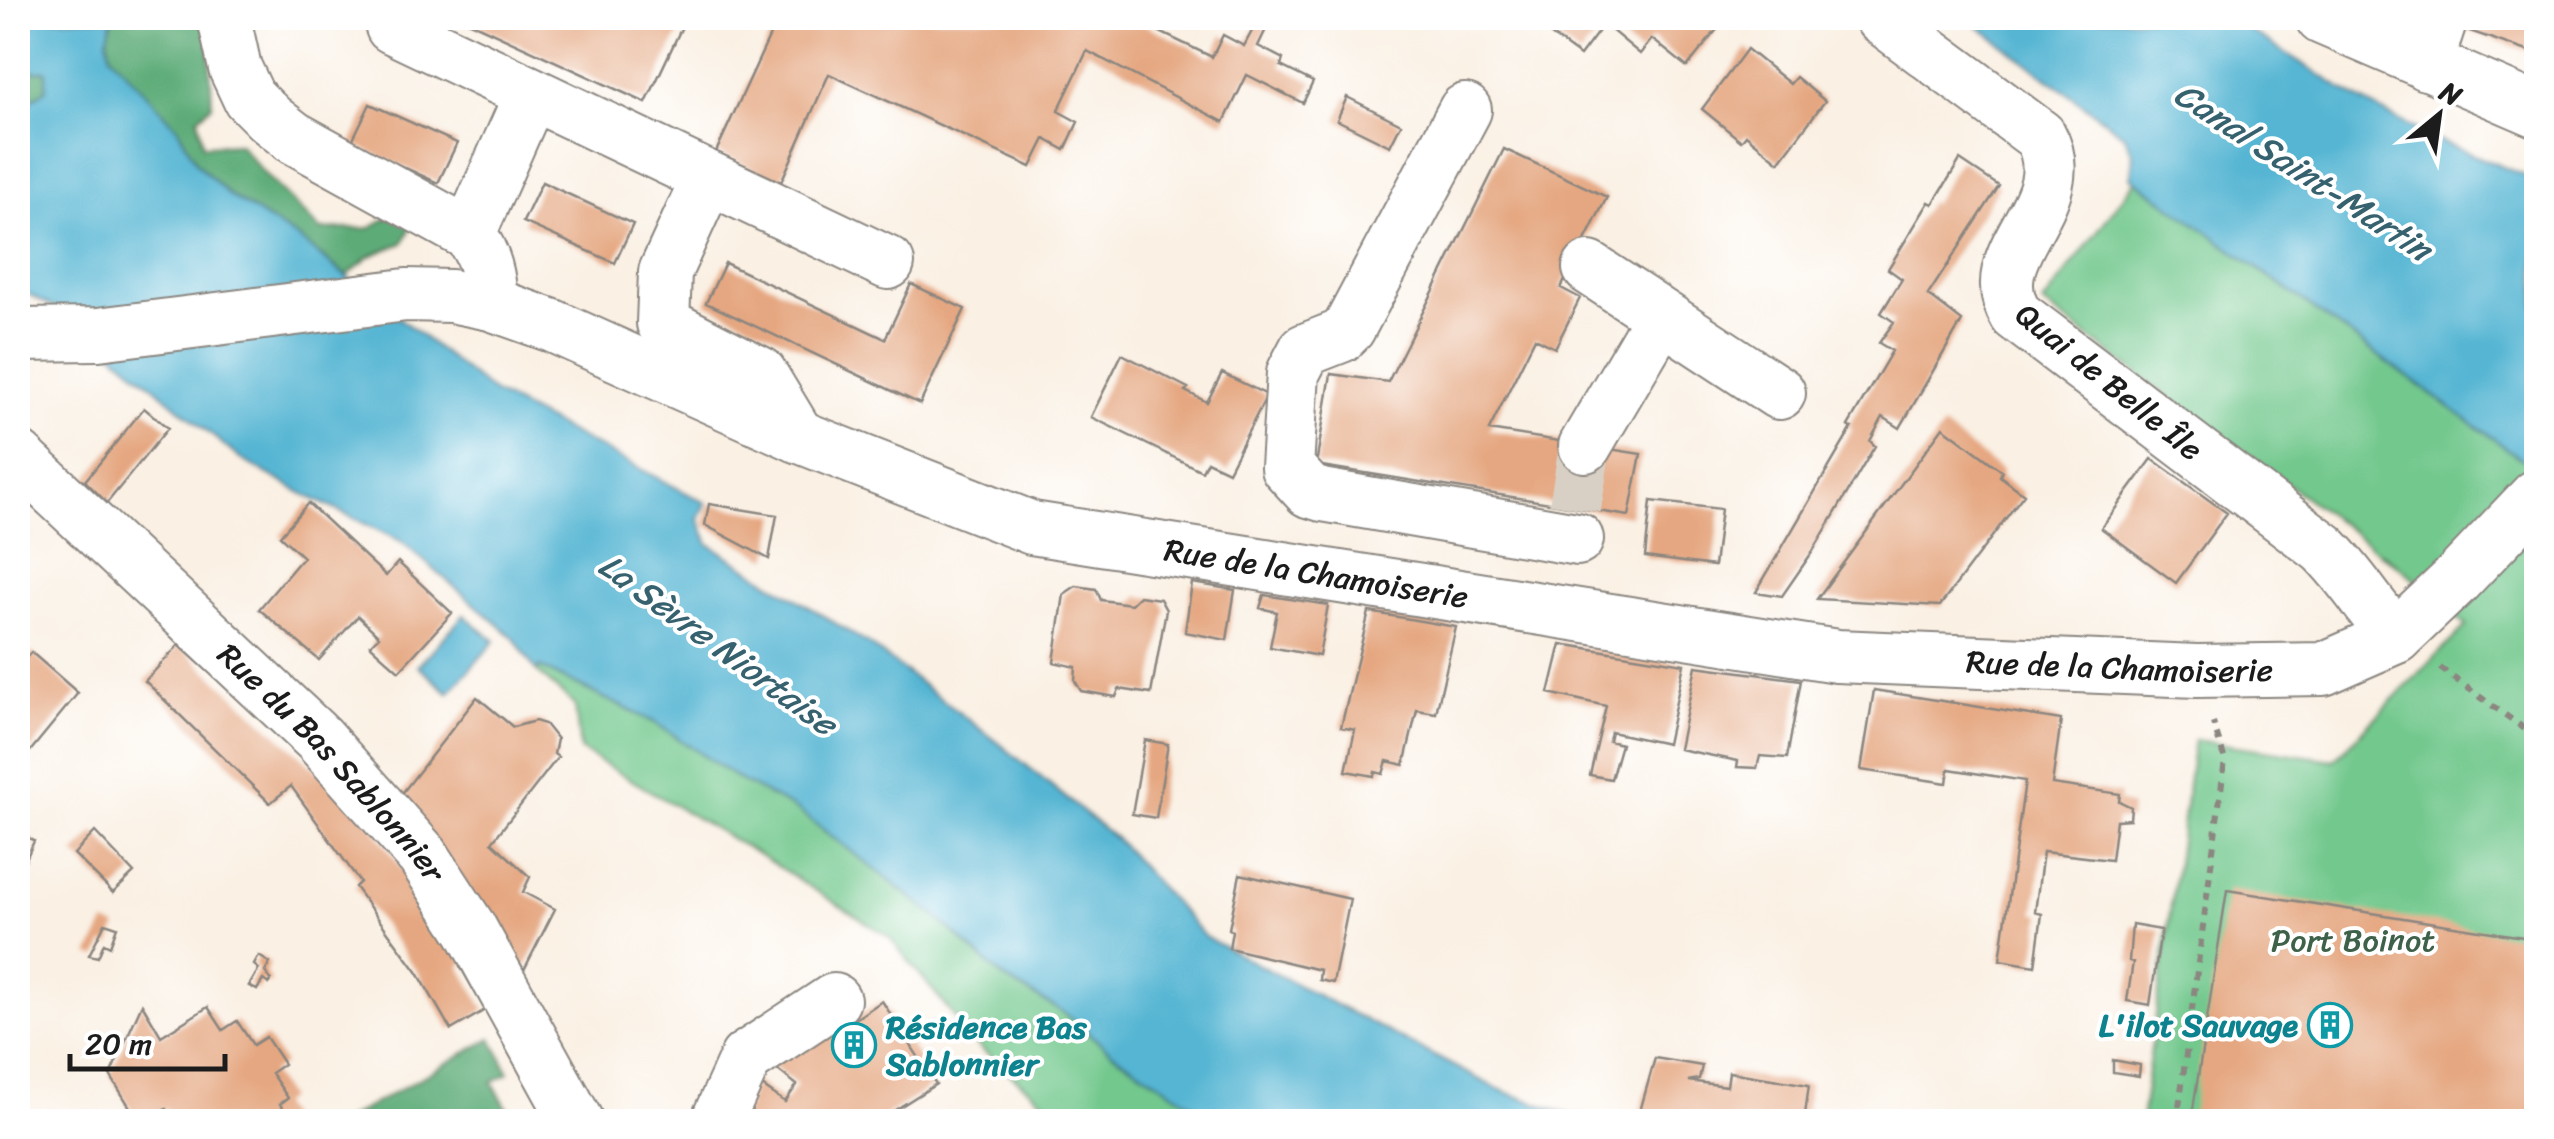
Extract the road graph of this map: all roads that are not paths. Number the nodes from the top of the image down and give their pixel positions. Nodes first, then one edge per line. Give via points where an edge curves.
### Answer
1 (224, 18) edge
2 (1882, 18) edge
3 (2322, 18) edge
4 (392, 28) dead end
5 (2434, 41) edge
6 (531, 94) junction
7 (1466, 110) dead end
8 (2536, 110) edge
9 (708, 178) junction
10 (469, 234) junction
11 (888, 263) dead end
12 (1589, 268) dead end
13 (490, 304) junction
14 (1660, 317) junction
15 (22, 336) edge
16 (1779, 392) dead end
17 (798, 436) junction
18 (1585, 446) tunnel mouth
19 (18, 457) edge
20 (2536, 496) edge
21 (1581, 616) junction
22 (2396, 637) junction
23 (834, 1000) dead end
24 (578, 1122) edge
25 (717, 1122) edge

1 - 10 street via 235,68 249,98 270,120
2 - 22 street, Quai de Belle Île via 2040,136 2050,154 2046,188 2004,281 2016,315 2323,548
3 - 5 street
4 - 6 street
5 - 8 street
6 - 9 street
6 - 10 street
7 - 21 street via 1349,328 1304,350 1294,372 1287,467 1322,495 1576,524
9 - 11 street
9 - 17 street via 665,272 662,323 760,373
10 - 13 street via 486,264
12 - 14 street
13 - 15 street, Rue de la Chamoiserie via 406,296 98,334
13 - 17 street, Rue de la Chamoiserie
14 - 16 street
14 - 18 street
17 - 21 street, Rue de la Chamoiserie via 1032,528
19 - 24 street, Rue du Bas Sablonnier via 318,738 423,856
20 - 22 street, Rue de la Chamoiserie
21 - 22 street, Rue de la Chamoiserie via 1837,656 2197,672 2323,668
23 - 25 street via 746,1058

